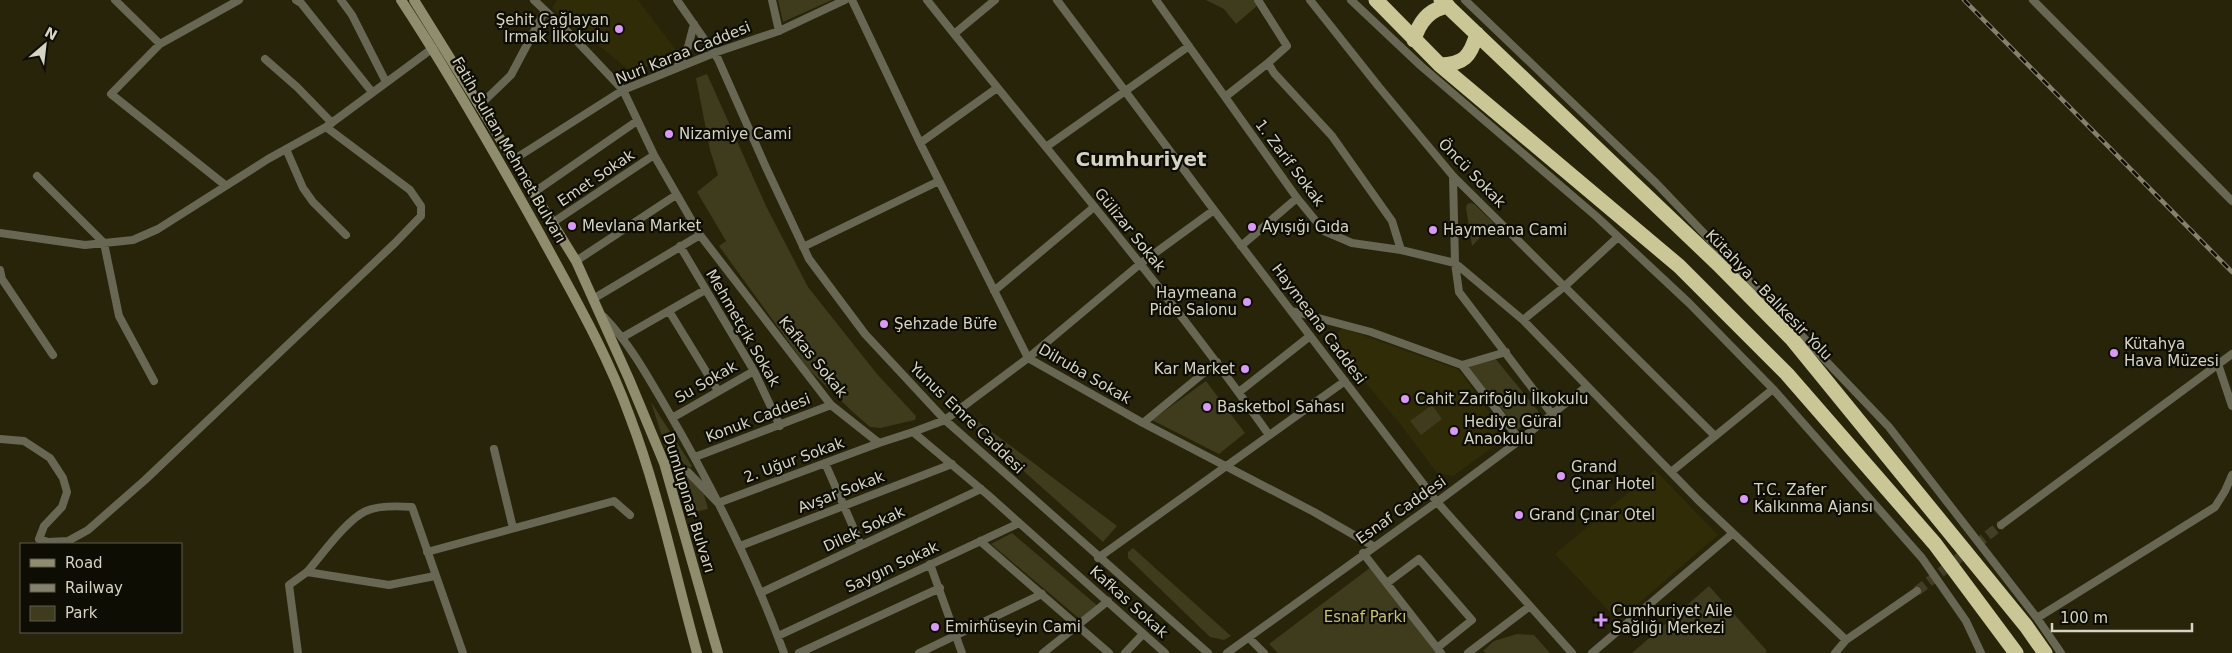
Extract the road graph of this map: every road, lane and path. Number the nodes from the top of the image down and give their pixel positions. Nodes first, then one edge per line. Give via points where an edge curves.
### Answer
1 (115, 0) edge
2 (239, 0) edge
3 (296, 0) edge
4 (341, 0) edge
5 (401, 0) edge
6 (534, 0) edge
7 (677, 0) edge
8 (772, 0) edge
9 (845, 0) edge
10 (852, 0) edge
11 (927, 0) edge
12 (995, 0) edge
13 (1057, 0) edge
14 (1156, 0) edge
15 (1258, 0) edge
16 (1310, 0) edge
17 (1351, 0) edge
18 (1376, 0) edge
19 (1466, 0) edge
20 (2033, 0) edge
21 (418, 2) edge
22 (1445, 3) edge
23 (545, 11) junction
24 (694, 24) junction
25 (779, 31) junction
26 (954, 34) junction
27 (1477, 34) junction
28 (1414, 40) junction
29 (160, 44) junction
30 (1189, 46) junction
31 (433, 48) junction
32 (714, 53) junction
33 (265, 59) dead end
34 (1268, 63) junction
35 (1440, 65) junction
36 (678, 67) junction
37 (386, 82) junction
38 (997, 88) junction
39 (623, 90) junction
40 (1125, 91) junction
41 (372, 92) junction
42 (1225, 97) junction
43 (480, 105) junction
44 (637, 122) junction
45 (329, 125) junction
46 (920, 143) junction
47 (1046, 147) junction
48 (286, 149) junction
49 (654, 155) junction
50 (513, 160) junction
51 (37, 176) dead end
52 (1453, 176) junction
53 (939, 181) junction
54 (224, 185) junction
55 (533, 193) junction
56 (676, 195) junction
57 (1298, 198) junction
58 (2232, 201) edge
59 (1094, 207) junction
60 (1214, 210) junction
61 (552, 223) junction
62 (0, 233) edge
63 (346, 235) dead end
64 (700, 235) junction
65 (1618, 237) junction
66 (104, 243) junction
67 (680, 246) junction
68 (1241, 246) junction
69 (803, 247) junction
70 (1402, 250) junction
71 (576, 261) junction
72 (1455, 263) junction
73 (1140, 264) junction
74 (0, 270) edge
75 (1565, 286) junction
76 (706, 290) junction
77 (994, 291) junction
78 (593, 299) junction
79 (597, 310) junction
80 (669, 311) junction
81 (1292, 311) junction
82 (586, 318) joint
83 (1523, 320) junction
84 (1310, 336) junction
85 (623, 337) junction
86 (1506, 352) junction
87 (2232, 354) edge
88 (53, 355) dead end
89 (1028, 358) junction
90 (1216, 362) junction
91 (2218, 364) junction
92 (1462, 366) junction
93 (754, 371) junction
94 (154, 381) dead end
95 (1345, 381) junction
96 (1587, 386) junction
97 (1773, 390) junction
98 (718, 391) junction
99 (1239, 392) junction
100 (831, 405) junction
101 (2232, 406) edge
102 (1552, 414) junction
103 (672, 418) junction
104 (945, 420) junction
105 (1143, 423) junction
106 (780, 426) junction
107 (913, 432) junction
108 (1269, 435) junction
109 (1715, 436) junction
110 (0, 439) edge
111 (1520, 440) junction
112 (879, 443) junction
113 (494, 449) dead end
114 (695, 457) junction
115 (664, 463) junction
116 (826, 463) junction
117 (952, 464) junction
118 (1226, 467) junction
119 (1670, 472) junction
120 (2232, 475) edge
121 (981, 489) junction
122 (1437, 502) junction
123 (718, 503) junction
124 (844, 505) junction
125 (630, 514) dead end
126 (1019, 523) junction
127 (2001, 525) tunnel mouth
128 (513, 528) junction
129 (1732, 534) junction
130 (980, 542) junction
131 (740, 546) junction
132 (861, 546) junction
133 (1373, 546) junction
134 (427, 552) junction
135 (1363, 553) junction
136 (1098, 558) junction
137 (930, 564) junction
138 (307, 572) junction
139 (435, 576) junction
140 (1387, 583) junction
141 (940, 588) junction
142 (1917, 591) tunnel mouth
143 (760, 593) junction
144 (1042, 594) junction
145 (1108, 600) junction
146 (1530, 606) junction
147 (2038, 618) junction
148 (1077, 624) junction
149 (1143, 634) junction
150 (778, 636) junction
151 (956, 637) junction
152 (1249, 638) junction
153 (1846, 640) junction
154 (1439, 651) edge
155 (1472, 652) edge
156 (298, 653) edge
157 (463, 653) edge
158 (697, 653) edge
159 (718, 653) edge
160 (784, 653) edge
161 (798, 653) edge
162 (919, 653) edge
163 (962, 653) edge
164 (1042, 653) edge
165 (1109, 653) edge
166 (1125, 653) edge
167 (1165, 653) edge
168 (1208, 653) edge
169 (1227, 653) edge
170 (1264, 653) edge
171 (1572, 653) edge
172 (1592, 653) edge
173 (1835, 653) edge
174 (1981, 653) edge
175 (2016, 653) edge
176 (2045, 653) edge
177 (2062, 653) edge

1 - 29 street
2 - 29 street
3 - 41 street
4 - 37 street
5 - 31 main road, Fatih Sultan Mehmet Bulvarı
6 - 23 street, Kafkas Sokak
7 - 24 street, Yunus Emre Caddesi
8 - 25 street
9 - 25 street, Nuri Karaa Caddesi
10 - 46 street, Dilruba Sokak
11 - 26 street, Gülizar Sokak
12 - 26 street
13 - 40 street, Haymeana Caddesi
14 - 30 street, 1. Zarif Sokak
15 - 34 street via 1287,46
16 - 52 street, Öncü Sokak
17 - 65 street via 1421,66
18 - 28 highway
19 - 147 street via 1656,183 1889,427
20 - 58 street
21 - 43 main road, Fatih Sultan Mehmet Bulvarı
22 - 27 highway, Kütahya - Balıkesir Yolu
22 - 28 highway, Kütahya - Balıkesir Yolu via 1426,16
23 - 39 street, Kafkas Sokak
23 - 43 street via 511,75
24 - 32 street, Yunus Emre Caddesi
24 - 36 street
25 - 32 street, Nuri Karaa Caddesi
26 - 38 street, Gülizar Sokak
27 - 35 highway via 1470,53 1462,61
27 - 176 highway, Kütahya - Balıkesir Yolu via 1792,339
28 - 35 highway
29 - 54 street via 111,94
30 - 40 street
30 - 42 street, 1. Zarif Sokak
31 - 37 street
31 - 82 main road, Fatih Sultan Mehmet Bulvarı
32 - 36 street, Nuri Karaa Caddesi
32 - 69 street, Yunus Emre Caddesi
33 - 45 street
34 - 42 street
34 - 70 street via 1343,152 1392,221
35 - 175 highway via 1679,266 1787,374 1935,544
36 - 39 street, Nuri Karaa Caddesi
37 - 41 street
38 - 46 street
38 - 47 street, Gülizar Sokak
39 - 44 street, Kafkas Sokak
39 - 50 street, Nuri Karaa Caddesi
40 - 47 street
40 - 60 street, Haymeana Caddesi
41 - 45 street
42 - 57 street, 1. Zarif Sokak
43 - 50 main road, Fatih Sultan Mehmet Bulvarı
44 - 49 street, Kafkas Sokak
44 - 55 street
45 - 48 street
45 - 110 street via 410,190 421,206 420,216 395,243 145,480 88,530 68,541 39,539 44,526 62,507 67,492 64,478 50,458 24,441
46 - 53 street, Dilruba Sokak
47 - 59 street, Gülizar Sokak
48 - 54 street
48 - 63 street via 303,188
49 - 56 street, Kafkas Sokak
49 - 61 street, Emet Sokak
50 - 55 main road, Fatih Sultan Mehmet Bulvarı
51 - 66 street
52 - 72 street
52 - 75 street, Öncü Sokak
53 - 69 street
53 - 77 street, Dilruba Sokak
54 - 66 street via 150,233 133,240
55 - 61 main road, Fatih Sultan Mehmet Bulvarı
56 - 64 street, Kafkas Sokak
56 - 71 street
57 - 68 street
57 - 70 street, 1. Zarif Sokak via 1324,231 1352,243
59 - 73 street, Gülizar Sokak
59 - 77 street
60 - 68 street, Haymeana Caddesi
60 - 73 street
61 - 71 main road, Fatih Sultan Mehmet Bulvarı
62 - 66 street via 85,245
64 - 67 street
64 - 100 street, Kafkas Sokak
65 - 75 street
65 - 97 street via 1689,303
66 - 94 street via 119,316
67 - 76 street, Mehmetçik Sokak
67 - 78 street
68 - 81 street, Haymeana Caddesi
69 - 104 street, Yunus Emre Caddesi via 864,334
70 - 72 street, 1. Zarif Sokak
71 - 78 main road, Fatih Sultan Mehmet Bulvarı
72 - 83 street
72 - 86 street via 1459,292
73 - 89 street
73 - 90 street, Gülizar Sokak
74 - 88 street via 2,279
75 - 83 street
75 - 109 street, Öncü Sokak
76 - 80 street
76 - 93 street, Mehmetçik Sokak
77 - 89 street, Dilruba Sokak
78 - 79 main road, Fatih Sultan Mehmet Bulvarı
79 - 85 street
79 - 115 main road, Dumlupınar Bulvarı
80 - 85 street
80 - 98 street
81 - 84 street, Haymeana Caddesi
81 - 92 street via 1371,332
82 - 158 main road, Dumlupınar Bulvarı via 630,415
83 - 96 street
84 - 95 street, Haymeana Caddesi
84 - 99 street
85 - 103 street
86 - 92 street
86 - 102 street
87 - 91 street
89 - 104 street
89 - 105 street, Dilruba Sokak
90 - 99 street, Gülizar Sokak
90 - 105 street
91 - 101 street
91 - 127 street
92 - 111 street
93 - 98 street, Su Sokak
93 - 106 street, Mehmetçik Sokak
95 - 108 street
95 - 122 street, Haymeana Caddesi
96 - 102 street, Esnaf Caddesi
96 - 119 street
97 - 109 street
97 - 174 street via 1922,558 1966,621
98 - 103 street, Su Sokak
99 - 108 street, Gülizar Sokak
100 - 106 street, Konuk Caddesi
100 - 112 street, Kafkas Sokak
102 - 111 street, Esnaf Caddesi
103 - 114 street
104 - 107 street
104 - 136 street, Yunus Emre Caddesi
105 - 118 street, Dilruba Sokak
106 - 114 street, Konuk Caddesi
107 - 112 street
107 - 117 street, Kafkas Sokak
108 - 118 street
109 - 119 street
111 - 122 street, Esnaf Caddesi
112 - 116 street, 2. Uğur Sokak
113 - 128 street
114 - 123 street
115 - 123 street via 688,472
115 - 159 main road, Dumlupınar Bulvarı
116 - 123 street, 2. Uğur Sokak
116 - 124 street
117 - 121 street, Kafkas Sokak
117 - 124 street, Avşar Sokak
118 - 133 street, Dilruba Sokak
118 - 136 street
119 - 129 street
120 - 147 street via 2215,507
121 - 126 street, Kafkas Sokak
121 - 132 street, Dilek Sokak
122 - 133 street, Esnaf Caddesi
122 - 146 street, Haymeana Caddesi
123 - 131 street
124 - 131 street, Avşar Sokak
124 - 132 street
125 - 128 street via 614,501
126 - 130 street, Saygın Sokak
126 - 145 street, Kafkas Sokak
128 - 134 street
129 - 153 street
129 - 172 street
130 - 137 street, Saygın Sokak
130 - 144 street
131 - 143 street
132 - 143 street, Dilek Sokak
133 - 135 street, Esnaf Caddesi
134 - 138 street via 412,507 366,510 348,525
134 - 139 street
135 - 140 street
135 - 152 street, Esnaf Caddesi
136 - 168 street, Yunus Emre Caddesi
137 - 141 street
137 - 150 street, Saygın Sokak
138 - 139 street via 389,585
138 - 156 street via 289,585
139 - 157 street
140 - 154 street
140 - 154 street via 1419,559 1472,620
141 - 151 street
141 - 161 street
142 - 153 street
143 - 150 street
144 - 148 street
144 - 151 street
145 - 148 street
145 - 149 street, Kafkas Sokak
146 - 155 street
146 - 171 street, Haymeana Caddesi
147 - 177 street
148 - 164 street
148 - 165 street
149 - 166 street
149 - 167 street, Kafkas Sokak
150 - 160 street
151 - 162 street
151 - 163 street
152 - 169 street, Esnaf Caddesi
152 - 170 street
153 - 173 street

